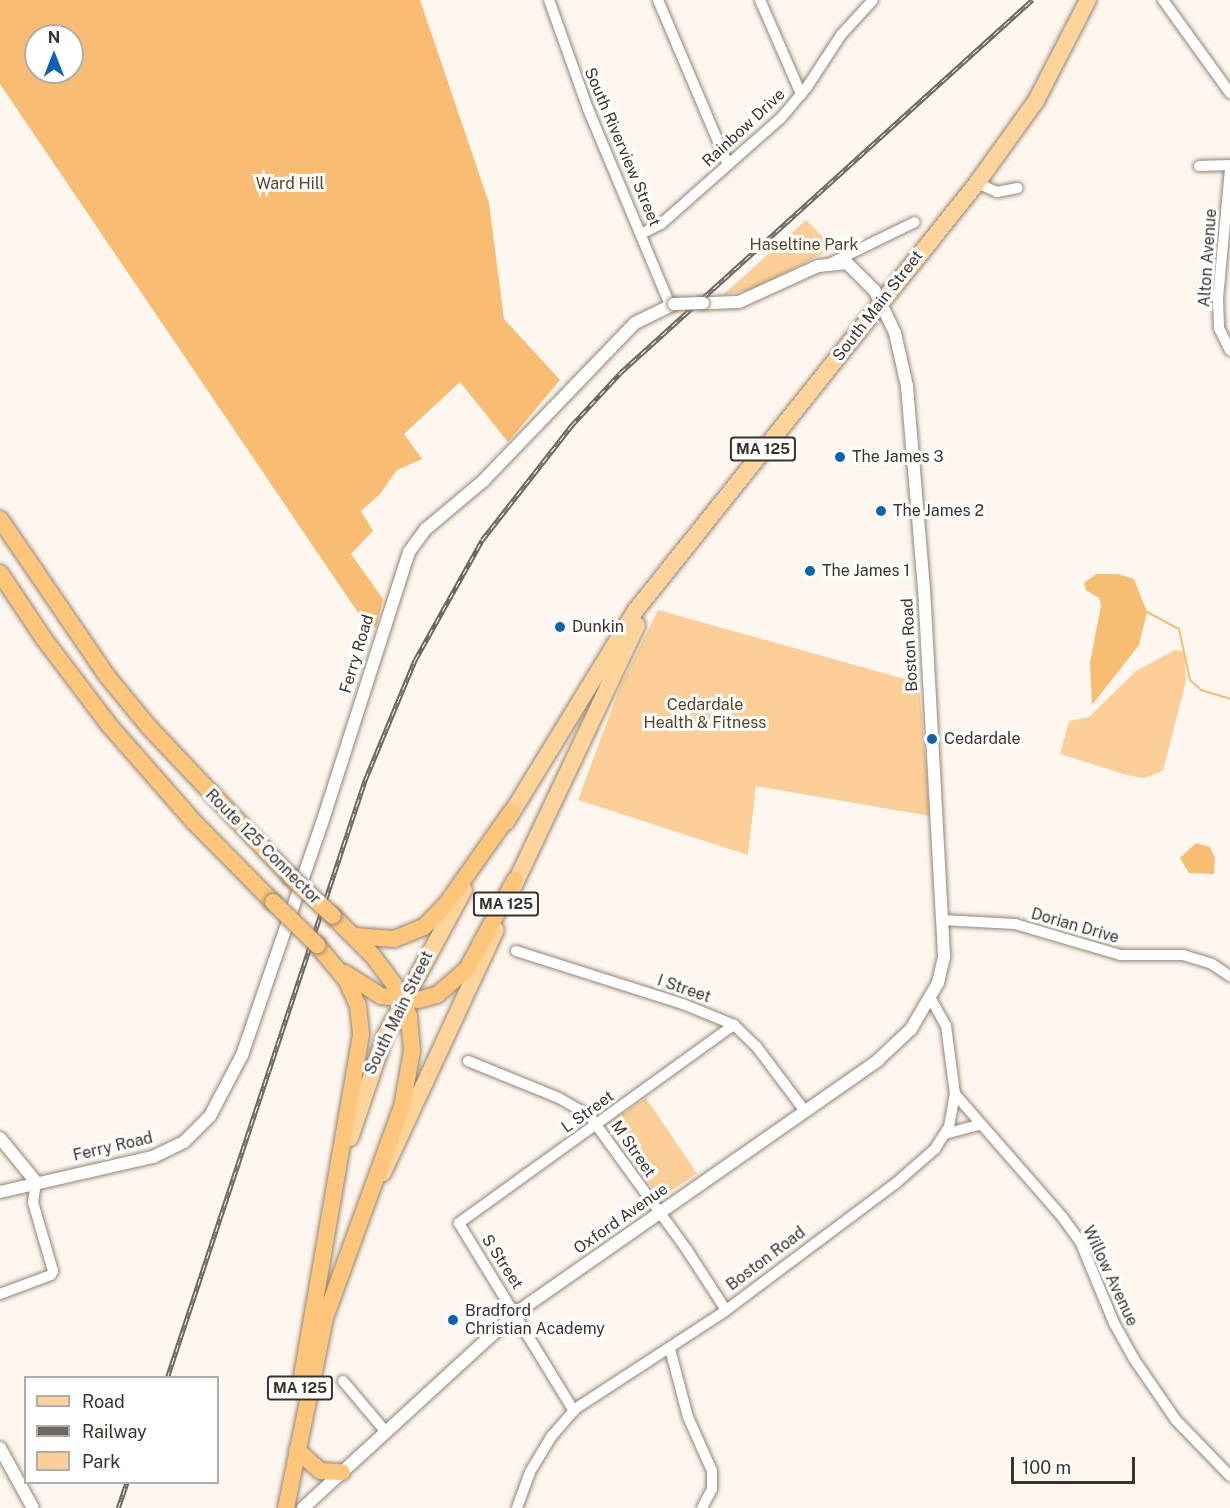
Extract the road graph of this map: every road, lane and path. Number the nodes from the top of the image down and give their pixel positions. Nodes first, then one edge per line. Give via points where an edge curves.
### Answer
1 (549, 0) edge
2 (658, 0) edge
3 (760, 0) edge
4 (1088, 0) edge
5 (1163, 0) edge
6 (870, 1) edge
7 (1230, 93) edge
8 (801, 94) junction
9 (728, 165) junction
10 (1199, 166) dead end
11 (1230, 167) edge
12 (977, 183) junction
13 (1018, 189) dead end
14 (915, 222) dead end
15 (1228, 222) edge
16 (642, 234) junction
17 (831, 263) junction
18 (1204, 290) dead end
19 (1218, 298) junction
20 (881, 302) junction
21 (672, 304) junction
22 (1228, 349) edge
23 (0, 519) edge
24 (0, 573) edge
25 (647, 597) junction
26 (512, 811) junction
27 (515, 880) junction
28 (942, 920) junction
29 (354, 936) junction
30 (516, 951) dead end
31 (944, 956) joint
32 (340, 969) junction
33 (1230, 976) edge
34 (931, 999) junction
35 (404, 1000) junction
36 (734, 1024) junction
37 (468, 1062) dead end
38 (955, 1094) junction
39 (805, 1111) junction
40 (597, 1124) junction
41 (979, 1125) junction
42 (945, 1134) junction
43 (0, 1138) edge
44 (339, 1166) junction
45 (36, 1182) junction
46 (0, 1192) edge
47 (365, 1206) junction
48 (659, 1213) junction
49 (459, 1223) joint
50 (0, 1294) edge
51 (726, 1310) junction
52 (516, 1313) junction
53 (670, 1349) junction
54 (343, 1381) dead end
55 (574, 1411) junction
56 (386, 1432) junction
57 (0, 1448) edge
58 (297, 1450) junction
59 (342, 1472) junction
60 (1230, 1476) edge
61 (290, 1481) junction
62 (33, 1508) edge
63 (286, 1508) edge
64 (303, 1508) edge
65 (517, 1508) edge
66 (702, 1508) edge

1 - 16 street, South Riverview Street via 588,109
2 - 9 street
3 - 8 street
4 - 12 main road, South Main Street / MA 125 via 1036,101
5 - 7 street
6 - 8 street, Rainbow Drive via 841,35
8 - 9 street, Rainbow Drive via 781,118
9 - 16 street, Rainbow Drive via 661,224
10 - 11 street
11 - 15 street, Alton Avenue
12 - 13 street via 997,192
12 - 20 main road, South Main Street / MA 125
14 - 17 street
15 - 19 street, Alton Avenue
16 - 21 street, South Riverview Street
17 - 20 street via 854,267
17 - 21 street, Ferry Road, bridge via 739,302
18 - 19 street
19 - 22 street, Alton Avenue via 1219,328
20 - 25 main road, South Main Street / MA 125
20 - 28 street, Boston Road via 902,356 910,411
21 - 45 street, Ferry Road via 652,311 619,337 483,481 426,529 409,552 242,1054 210,1116 184,1142 153,1157
23 - 29 highway, Route 125 Connector, bridge via 141,718 187,771
24 - 32 highway, Route 125 Connector, bridge via 109,725 195,822
25 - 26 main road, South Main Street / MA 125
25 - 27 main road, South Main Street / MA 125 via 649,604
26 - 29 highway via 447,903 424,927 394,939
26 - 35 main road, South Main Street / MA 125 via 438,933
27 - 35 highway via 461,977 437,995
27 - 47 main road, South Main Street / MA 125 via 398,1144
28 - 31 street, Boston Road
28 - 33 street, Dorian Drive via 1015,924 1120,956 1183,955 1212,964
29 - 35 highway, Route 125 Connector
30 - 36 street, I Street
31 - 34 street, Oxford Avenue
32 - 35 highway via 372,992
32 - 44 highway, Route 125 Connector via 358,1006 361,1034
34 - 38 street, Boston Road via 946,1026
34 - 39 street, Oxford Avenue via 901,1040
35 - 44 main road, South Main Street / MA 125 via 370,1069
35 - 47 highway, Route 125 Connector via 412,1052 408,1083
36 - 39 street, I Street via 756,1046
36 - 40 street, L Street
37 - 40 street, M Street via 559,1098
38 - 41 street, Willow Avenue
38 - 42 street, Boston Road
39 - 48 street, Oxford Avenue
40 - 48 street, M Street
40 - 49 street, L Street
41 - 42 street
41 - 60 street, Willow Avenue via 1063,1218 1080,1242 1114,1323 1134,1359 1176,1420
42 - 51 street, Boston Road via 923,1162
43 - 45 street
44 - 61 highway, South Main Street / MA 125 via 308,1330 290,1453
45 - 46 street, Ferry Road
45 - 50 street via 33,1202 53,1271
47 - 58 highway, South Main Street / MA 125 via 325,1318
48 - 51 street, M Street
48 - 52 street, Oxford Avenue
49 - 52 street, S Street
51 - 53 street, Boston Road
52 - 55 street, S Street
52 - 56 street, Oxford Avenue
53 - 55 street, Boston Road via 599,1390
53 - 66 street via 685,1407 712,1471 712,1489
54 - 56 street
55 - 65 street, Boston Road via 551,1437 530,1472
56 - 59 street, Oxford Avenue
57 - 62 street
58 - 59 highway via 320,1471
58 - 61 highway, South Main Street / MA 125
59 - 64 street, Oxford Avenue
61 - 63 highway, South Main Street / MA 125

